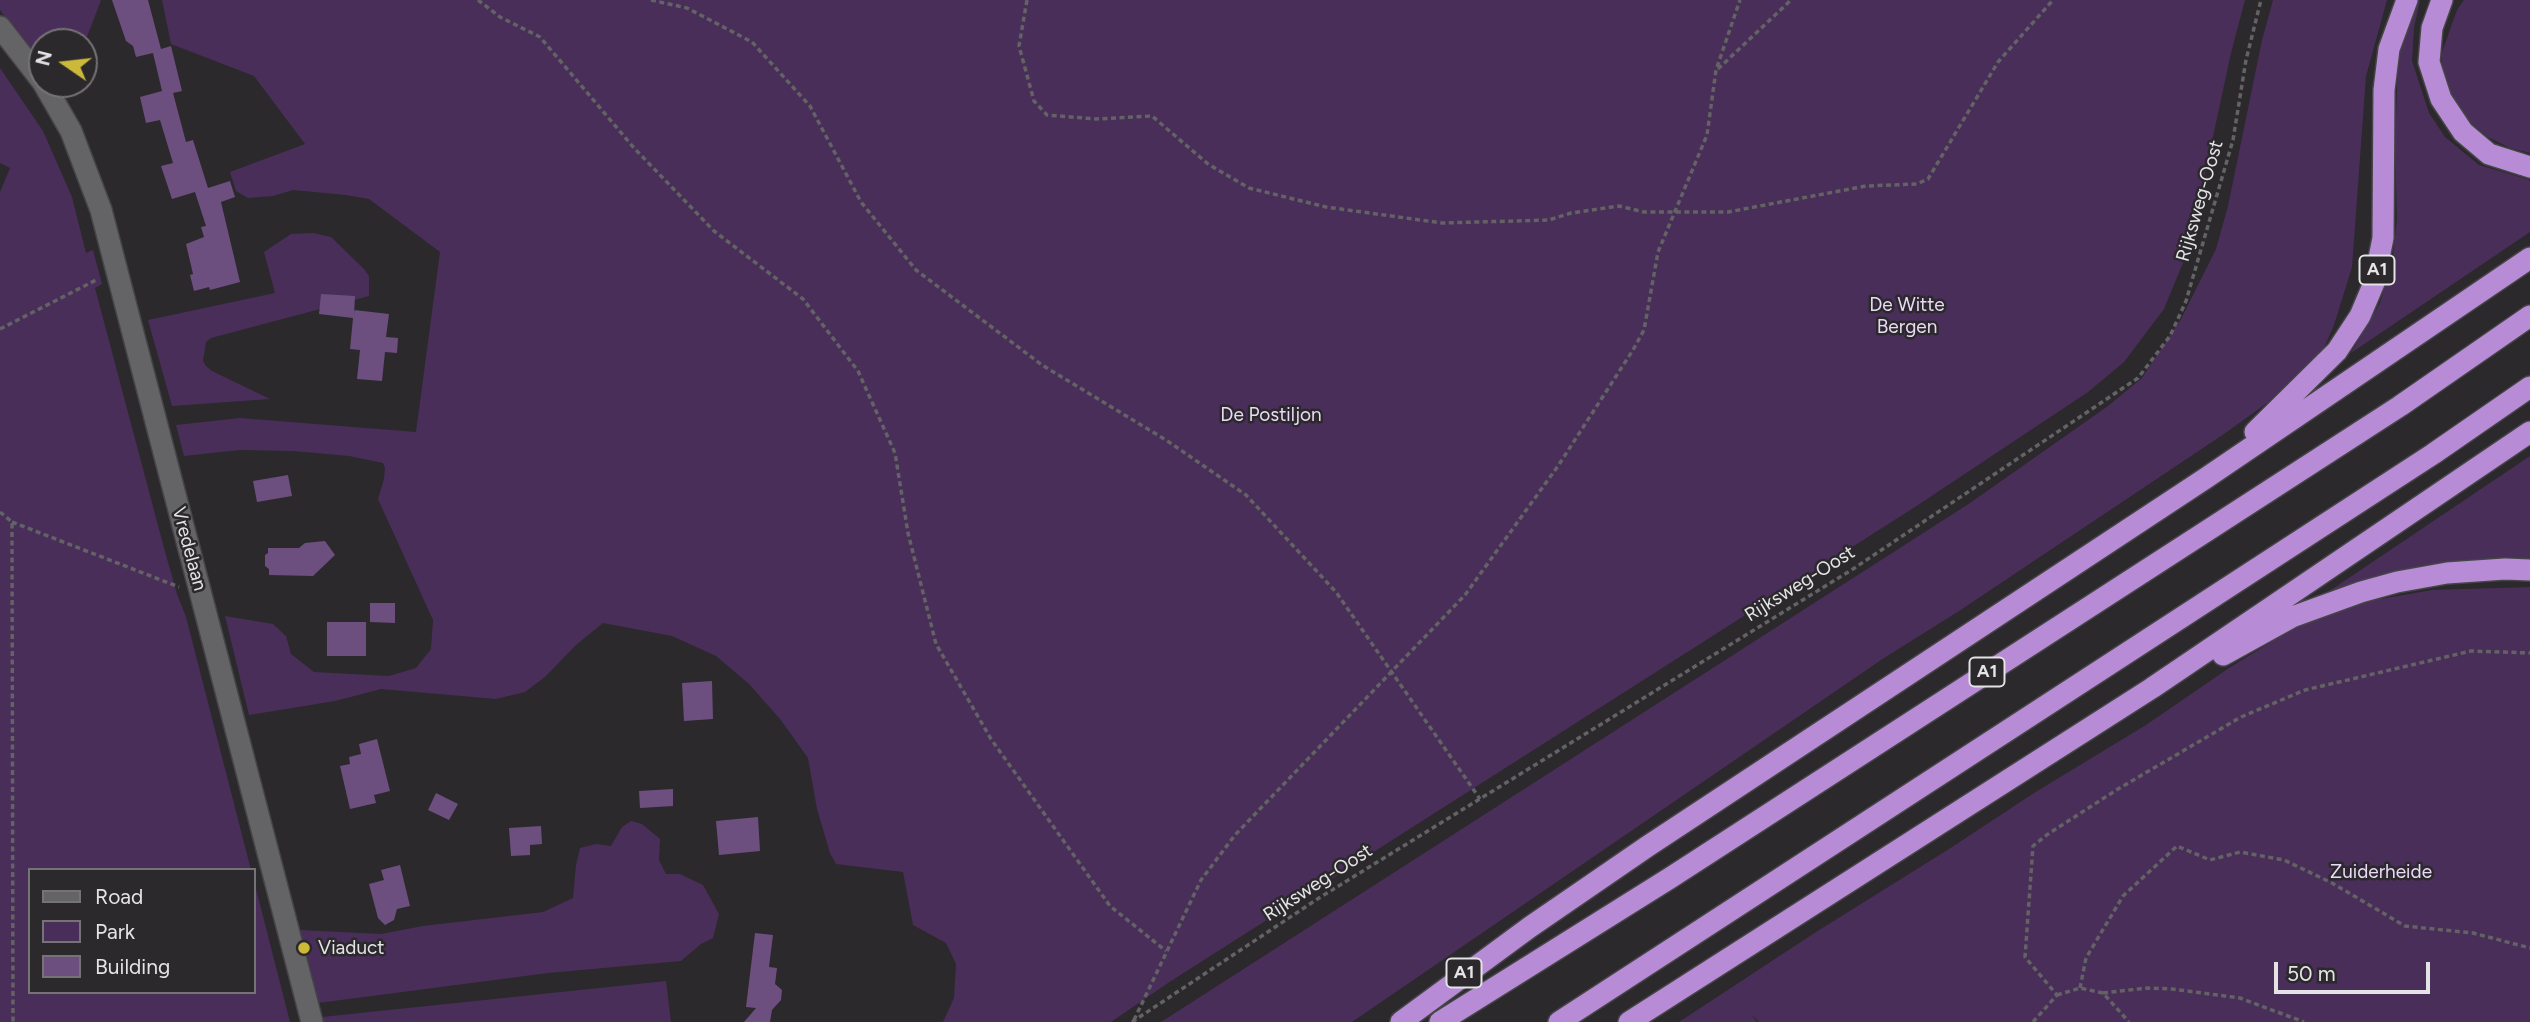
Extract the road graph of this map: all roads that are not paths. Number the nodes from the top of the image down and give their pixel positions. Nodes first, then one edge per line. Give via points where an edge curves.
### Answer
1 (2407, 0) edge
2 (2442, 0) edge
3 (0, 27) edge
4 (28, 63) edge
5 (51, 98) edge
6 (2530, 167) edge
7 (2530, 258) edge
8 (2530, 316) edge
9 (2530, 387) edge
10 (2530, 432) edge
11 (2206, 478) junction
12 (2530, 570) edge
13 (2152, 688) junction
14 (312, 1022) edge
15 (1401, 1022) edge
16 (1440, 1022) edge
17 (1559, 1022) edge
18 (1629, 1022) edge

1 - 11 highway, A1 via 2389,49 2384,90 2383,238 2374,283 2337,351
2 - 6 highway via 2432,28 2429,62 2441,99 2463,132 2489,154
3 - 4 street, Vredelaan
5 - 14 street, Vredelaan via 76,142 101,210
7 - 11 highway, A1
8 - 16 highway, A1 via 2388,413
9 - 17 highway
10 - 13 highway
11 - 15 highway, A1 via 1648,846
12 - 13 highway via 2447,573 2361,592 2292,617 2197,671
13 - 18 highway

